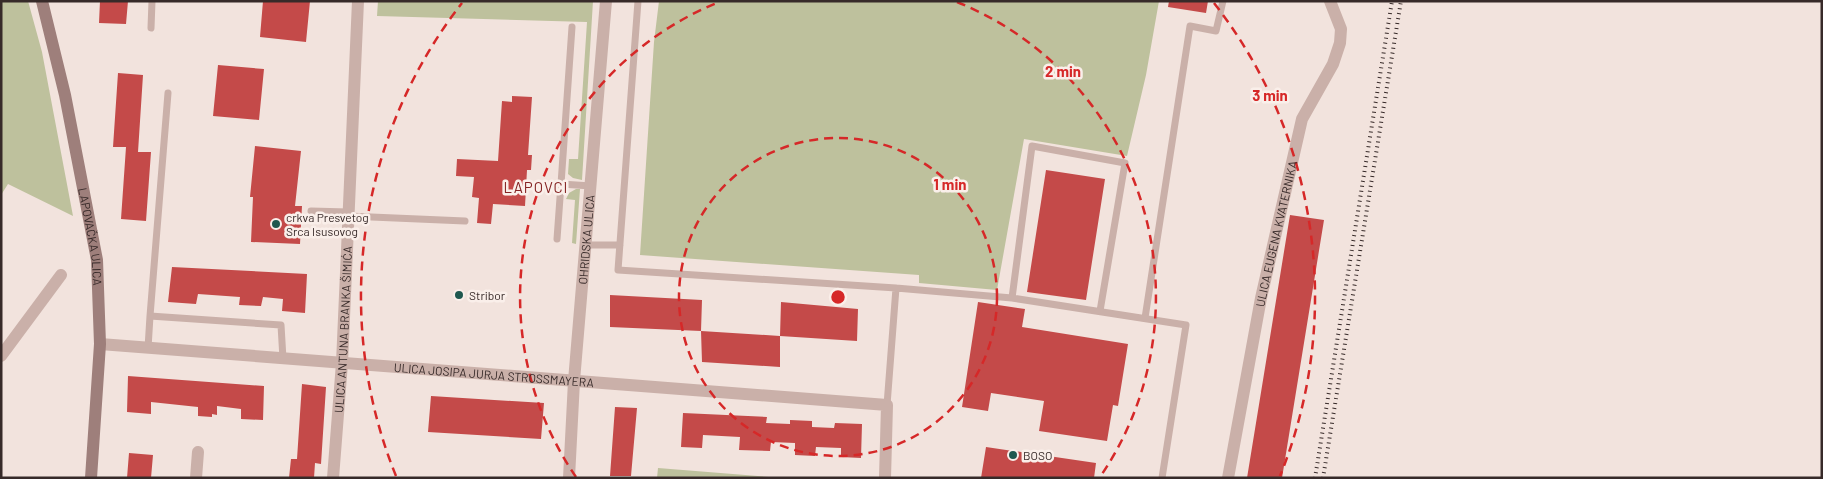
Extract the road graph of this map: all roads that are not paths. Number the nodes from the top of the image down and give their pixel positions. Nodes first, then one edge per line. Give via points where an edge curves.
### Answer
1 (42, 1) edge
2 (152, 1) edge
3 (358, 1) edge
4 (606, 1) edge
5 (638, 1) edge
6 (1223, 1) edge
7 (1330, 1) edge
8 (572, 27) dead end
9 (151, 28) dead end
10 (168, 93) dead end
11 (561, 184) junction
12 (591, 186) junction
13 (311, 211) dead end
14 (348, 214) junction
15 (465, 221) dead end
16 (557, 238) dead end
17 (586, 244) junction
18 (620, 245) junction
19 (61, 275) dead end
20 (896, 288) junction
21 (1012, 298) junction
22 (1100, 311) junction
23 (150, 316) junction
24 (1146, 318) junction
25 (100, 344) junction
26 (148, 348) junction
27 (1, 356) edge
28 (283, 359) junction
29 (342, 363) junction
30 (574, 381) junction
31 (888, 405) junction
32 (198, 452) dead end
33 (90, 478) edge
34 (196, 478) edge
35 (333, 478) edge
36 (569, 478) edge
37 (885, 478) edge
38 (1162, 478) edge
39 (1228, 478) edge

1 - 25 main road, LAPOVAČKA ULICA via 65,95 97,260
2 - 9 lane
3 - 14 street, ULICA ANTUNA BRANKA ŠIMIĆA
4 - 12 street, OHRIDSKA ULICA
5 - 18 lane
6 - 24 lane via 1216,31 1190,26
7 - 39 street, ULICA EUGENA KVATERNIKA via 1341,29 1340,43 1333,64 1302,119 1261,298
8 - 11 lane
10 - 23 lane
11 - 12 lane
11 - 16 lane
12 - 17 street, OHRIDSKA ULICA
13 - 14 lane
14 - 15 lane
14 - 29 street, ULICA ANTUNA BRANKA ŠIMIĆA
17 - 18 lane
17 - 30 street, OHRIDSKA ULICA
18 - 20 lane via 618,270
19 - 27 street
20 - 21 lane
20 - 31 lane
21 - 22 lane
21 - 22 lane via 1032,146 1125,163
22 - 24 lane
23 - 26 lane
23 - 28 lane via 280,325
24 - 38 lane via 1186,325
25 - 26 street, ULICA JOSIPA JURJA STROSSMAYERA
25 - 33 main road, LAPOVAČKA ULICA
26 - 28 street, ULICA JOSIPA JURJA STROSSMAYERA
28 - 29 street, ULICA JOSIPA JURJA STROSSMAYERA
29 - 30 street, ULICA JOSIPA JURJA STROSSMAYERA
29 - 35 street, ULICA ANTUNA BRANKA ŠIMIĆA
30 - 31 street, ULICA JOSIPA JURJA STROSSMAYERA
30 - 36 street, OHRIDSKA ULICA
31 - 37 street
32 - 34 street

